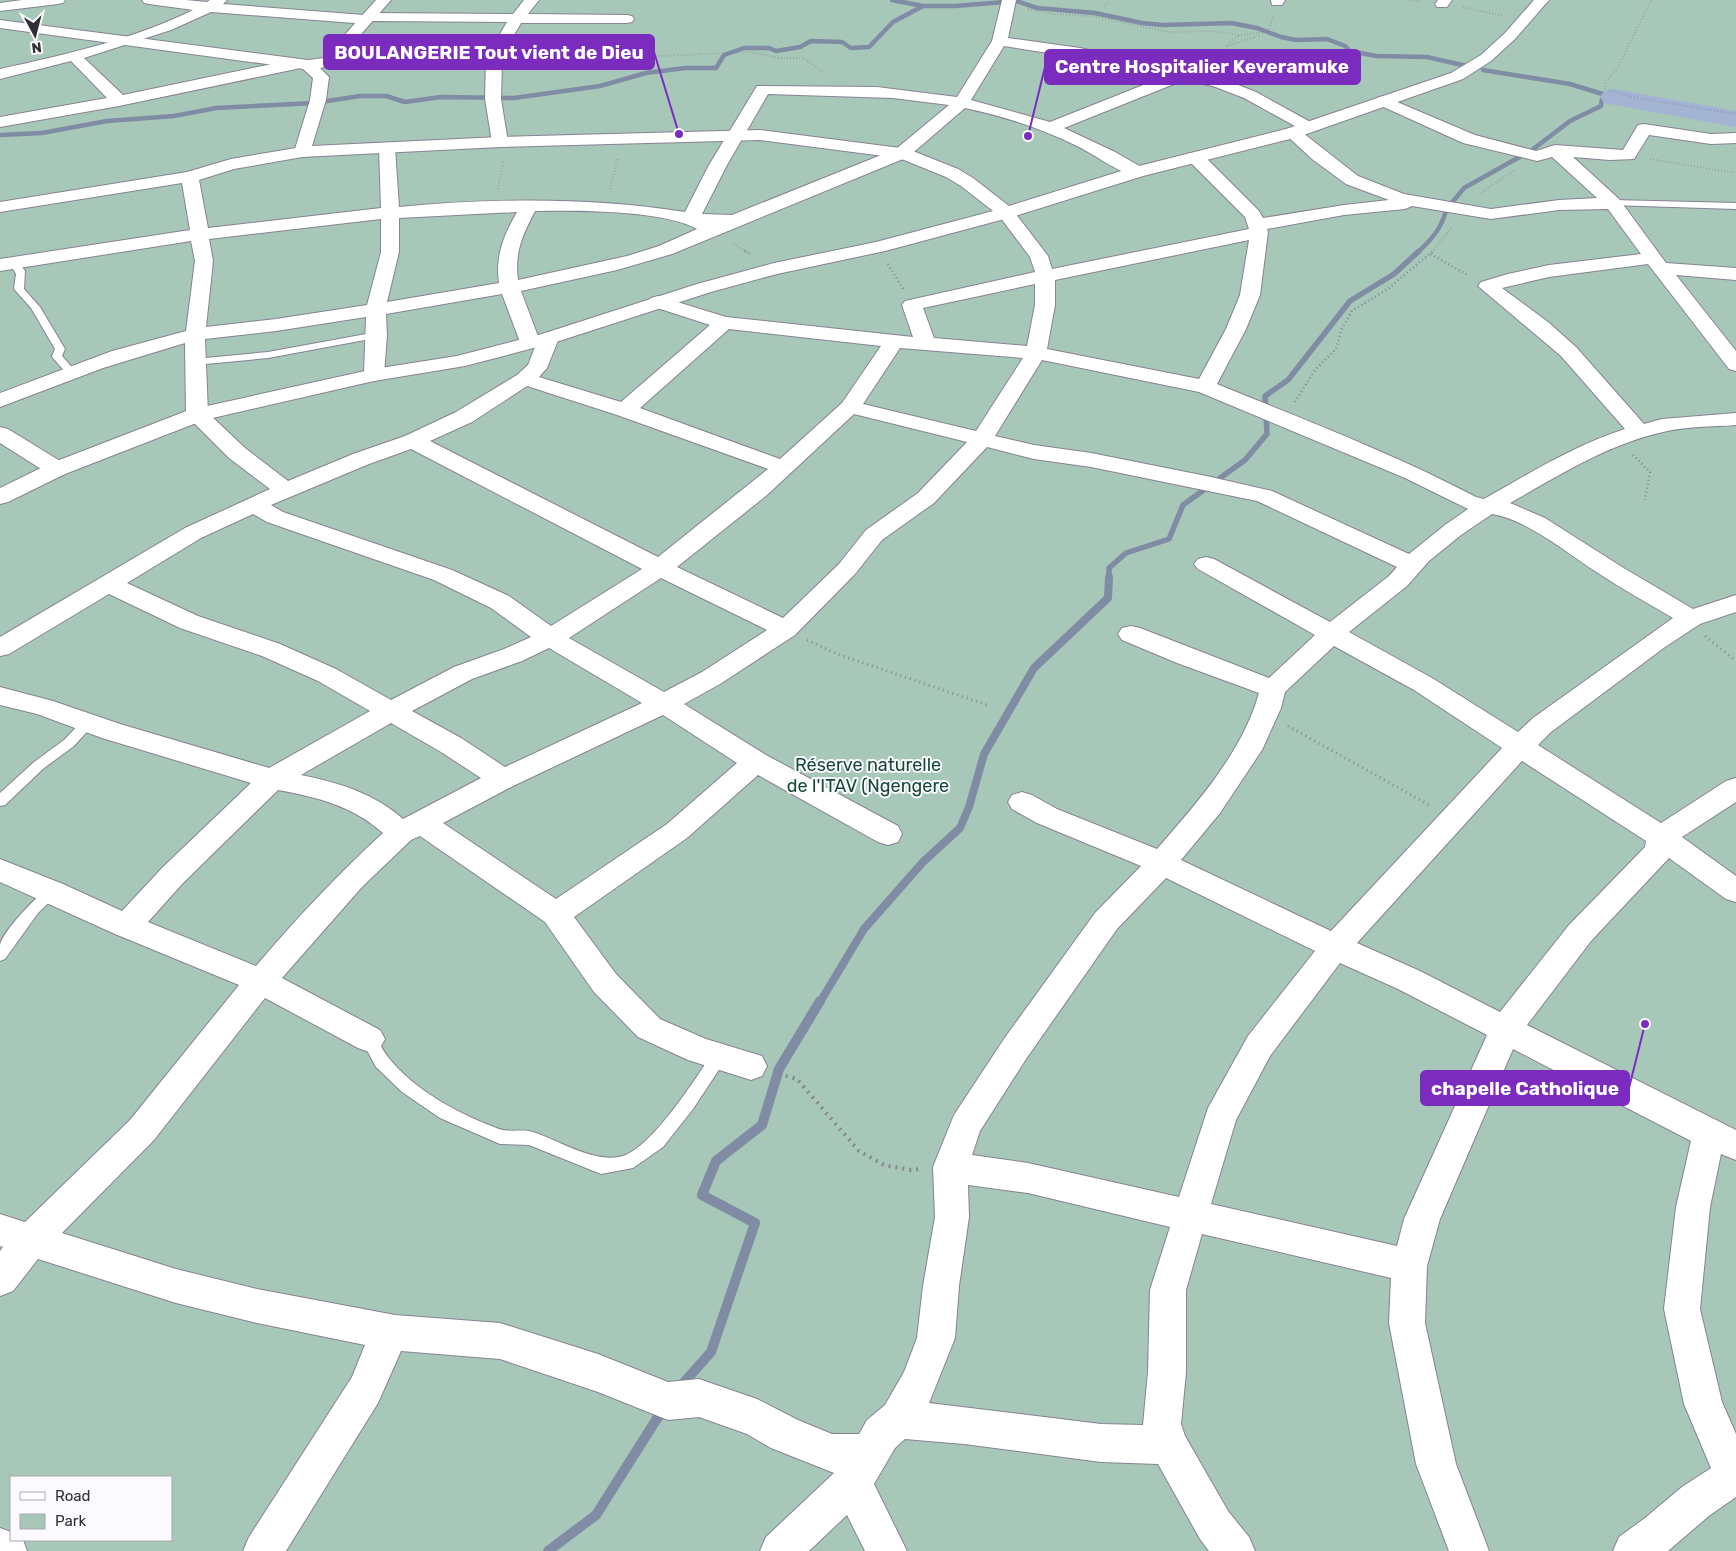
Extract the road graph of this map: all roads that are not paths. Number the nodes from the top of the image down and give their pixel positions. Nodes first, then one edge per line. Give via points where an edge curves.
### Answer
1 (58, 0) edge
2 (150, 0) edge
3 (384, 0) edge
4 (532, 0) edge
5 (1542, 0) edge
6 (1008, 2) edge
7 (215, 3) edge
8 (0, 7) edge
9 (368, 18) junction
10 (516, 19) junction
11 (627, 19) dead end
12 (0, 24) edge
13 (127, 40) junction
14 (1000, 41) junction
15 (75, 57) junction
16 (494, 57) junction
17 (621, 58) road end
18 (329, 62) junction
19 (302, 65) junction
20 (0, 74) edge
21 (1186, 74) junction
22 (321, 77) junction
23 (848, 92) junction
24 (118, 101) junction
25 (1383, 101) junction
26 (961, 103) junction
27 (831, 107) dead end
28 (0, 122) edge
29 (1050, 128) junction
30 (1300, 130) junction
31 (737, 136) junction
32 (1736, 138) edge
33 (504, 142) junction
34 (388, 148) junction
35 (1555, 150) junction
36 (302, 152) junction
37 (902, 152) junction
38 (1195, 157) junction
39 (1137, 172) junction
40 (190, 176) junction
41 (1422, 203) junction
42 (1613, 203) junction
43 (529, 206) junction
44 (1736, 206) edge
45 (0, 207) edge
46 (390, 212) junction
47 (1006, 212) junction
48 (691, 218) junction
49 (740, 218) junction
50 (712, 229) junction
51 (1257, 229) junction
52 (201, 233) junction
53 (1657, 263) junction
54 (7, 264) edge
55 (1736, 274) edge
56 (1045, 275) junction
57 (510, 288) junction
58 (658, 302) junction
59 (376, 309) junction
60 (724, 323) junction
61 (195, 335) junction
62 (378, 335) junction
63 (540, 340) junction
64 (894, 341) junction
65 (926, 344) junction
66 (1036, 353) junction
67 (195, 362) junction
68 (1736, 364) edge
69 (70, 372) junction
70 (374, 375) junction
71 (524, 379) junction
72 (1205, 387) junction
73 (0, 401) edge
74 (850, 407) junction
75 (625, 410) junction
76 (197, 415) junction
77 (1736, 418) edge
78 (0, 434) edge
79 (1628, 436) junction
80 (982, 439) junction
81 (413, 441) junction
82 (783, 466) junction
83 (56, 470) junction
84 (286, 490) junction
85 (0, 497) edge
86 (254, 505) junction
87 (1488, 506) junction
88 (1206, 564) dead end
89 (1413, 565) junction
90 (660, 568) junction
91 (107, 584) junction
92 (1736, 604) edge
93 (1691, 618) junction
94 (786, 629) junction
95 (1131, 634) dead end
96 (1330, 635) junction
97 (550, 638) junction
98 (0, 648) edge
99 (0, 696) edge
100 (1269, 701) junction
101 (664, 704) junction
102 (391, 711) junction
103 (88, 723) junction
104 (1520, 746) junction
105 (756, 762) junction
106 (272, 779) junction
107 (504, 779) junction
108 (1736, 788) edge
109 (0, 801) edge
110 (1022, 802) dead end
111 (412, 828) junction
112 (888, 834) dead end
113 (1661, 837) junction
114 (1162, 863) junction
115 (0, 870) edge
116 (53, 892) junction
117 (1736, 892) edge
118 (556, 914) junction
119 (126, 926) junction
120 (1335, 947) junction
121 (0, 954) edge
122 (262, 981) junction
123 (1506, 1028) junction
124 (369, 1039) joint
125 (720, 1056) junction
126 (751, 1066) dead end
127 (1722, 1139) edge
128 (950, 1167) junction
129 (1189, 1215) junction
130 (16, 1235) edge
131 (1410, 1266) junction
132 (0, 1279) edge
133 (388, 1332) junction
134 (899, 1419) junction
135 (1169, 1445) junction
136 (861, 1468) junction
137 (1735, 1477) edge
138 (0, 1548) edge
139 (7, 1551) edge
140 (263, 1551) edge
141 (780, 1551) edge
142 (887, 1551) edge
143 (1235, 1551) edge
144 (1469, 1551) edge
145 (1633, 1551) edge

1 - 8 street
2 - 7 street
3 - 9 street
4 - 10 street
5 - 25 street via 1486,58 1457,76
6 - 14 street
7 - 9 street via 278,14
7 - 13 street via 168,26
9 - 10 street
9 - 18 street
10 - 11 street
10 - 16 street
12 - 13 street
13 - 15 street
13 - 19 street
14 - 21 street
14 - 26 street
15 - 20 street
15 - 24 street
16 - 17 street
16 - 18 street
16 - 33 street via 494,100
18 - 19 street
18 - 22 street
19 - 22 street
19 - 24 street
21 - 29 street
21 - 30 street via 1250,95
22 - 36 street
23 - 26 street via 895,93
23 - 27 street
23 - 31 street via 764,89
24 - 28 street
25 - 30 street
25 - 35 street via 1469,139 1537,156
26 - 29 street
26 - 37 street
29 - 39 street via 1084,141
30 - 38 street
30 - 41 street via 1318,155 1352,180
31 - 33 street
31 - 37 street via 776,136
31 - 48 street
32 - 35 street via 1711,139 1644,129 1628,155
33 - 34 street
34 - 36 street
34 - 46 street
35 - 42 street
36 - 40 street via 231,164
37 - 47 street via 960,178
37 - 49 street
38 - 39 street
38 - 51 street via 1253,215
39 - 47 street
40 - 45 street
40 - 52 street
41 - 42 street via 1491,214 1558,205
41 - 51 street via 1379,206
42 - 44 lane
42 - 53 street
43 - 46 street
43 - 48 street via 597,207
43 - 57 street via 509,246 507,270
46 - 52 street
46 - 59 street via 390,252
47 - 56 street via 1039,256
47 - 58 street via 878,247 774,269
48 - 49 street
48 - 50 street
49 - 50 street
50 - 57 street via 678,246 642,258
51 - 56 street
51 - 72 street via 1250,296 1236,330
52 - 54 street
52 - 61 street via 204,261
53 - 55 street
53 - 68 street
53 - 79 street via 1539,271 1488,286 1559,342 1591,376
54 - 69 lane via 20,268 19,289 39,314 60,349 57,356
56 - 65 street via 912,305
56 - 66 street via 1045,305
57 - 59 street
57 - 63 street
58 - 60 street
58 - 63 street
59 - 61 street
59 - 62 street
60 - 64 street
60 - 75 street
61 - 67 street
61 - 69 street
62 - 67 lane via 268,355
62 - 70 street
63 - 70 street via 458,362
63 - 71 street via 537,368
64 - 65 street
64 - 74 street
65 - 66 street
66 - 72 street
66 - 80 street
67 - 76 street
69 - 73 street
70 - 76 street
71 - 75 street
71 - 81 street via 464,417
72 - 87 street via 1413,474 1470,503
74 - 80 street
74 - 82 street
75 - 82 street
76 - 83 street
76 - 84 street via 237,453
77 - 79 street via 1662,424
78 - 83 street
79 - 87 street via 1559,466
80 - 89 street via 1264,496
80 - 94 street via 926,498 874,535 847,570
81 - 84 street
81 - 90 street
82 - 90 street via 759,490
83 - 85 street
84 - 86 street
86 - 91 street via 193,533
86 - 97 street via 275,517 443,575 500,602
87 - 89 street via 1453,530
87 - 93 street via 1510,510 1537,523
88 - 96 street
89 - 96 street via 1398,581
90 - 94 street
90 - 97 street
91 - 98 street
91 - 102 street via 189,622 279,654
92 - 93 street
93 - 104 street via 1595,685
94 - 101 street
95 - 100 street via 1186,657
96 - 100 street
96 - 104 street via 1423,684
97 - 101 street
97 - 102 street via 463,673
99 - 103 street
100 - 114 street via 1252,743 1210,806
101 - 105 street
101 - 107 street
102 - 106 street
102 - 107 street
103 - 106 street
103 - 109 lane via 70,743 39,765
104 - 113 street
104 - 120 street
105 - 112 street
105 - 118 street via 676,831
106 - 111 street via 349,798
106 - 119 street via 173,875
107 - 111 street
108 - 113 street
110 - 114 street via 1047,816
111 - 118 street
111 - 122 street via 352,879
113 - 117 street
113 - 123 street via 1658,852 1580,933
114 - 120 street
114 - 128 street via 1106,921 1015,1049 966,1125
115 - 116 street
116 - 119 street
116 - 121 lane via 33,908
118 - 125 street via 605,983 649,1028
119 - 122 street
120 - 123 street
120 - 129 street via 1259,1046 1220,1118
122 - 124 street
122 - 130 street via 142,1130
123 - 127 street
123 - 131 street via 1422,1219
124 - 125 lane via 382,1062 408,1087 446,1113 500,1137 530,1138 601,1166 628,1163 657,1142
125 - 126 street
127 - 137 street via 1693,1208 1682,1309 1703,1404
128 - 129 street via 1028,1178
128 - 134 street via 952,1217 936,1338 919,1383
129 - 131 street
129 - 135 street via 1168,1290 1162,1424
130 - 132 street
130 - 133 street via 176,1286
131 - 144 street via 1407,1323 1421,1393 1436,1464
133 - 136 street via 500,1341 668,1401 699,1398 757,1418
133 - 140 street via 366,1390
134 - 135 street via 1101,1443
134 - 136 street via 881,1434
135 - 143 street via 1214,1525
136 - 141 street
136 - 142 street
137 - 145 street via 1710,1491 1649,1542
138 - 139 street

